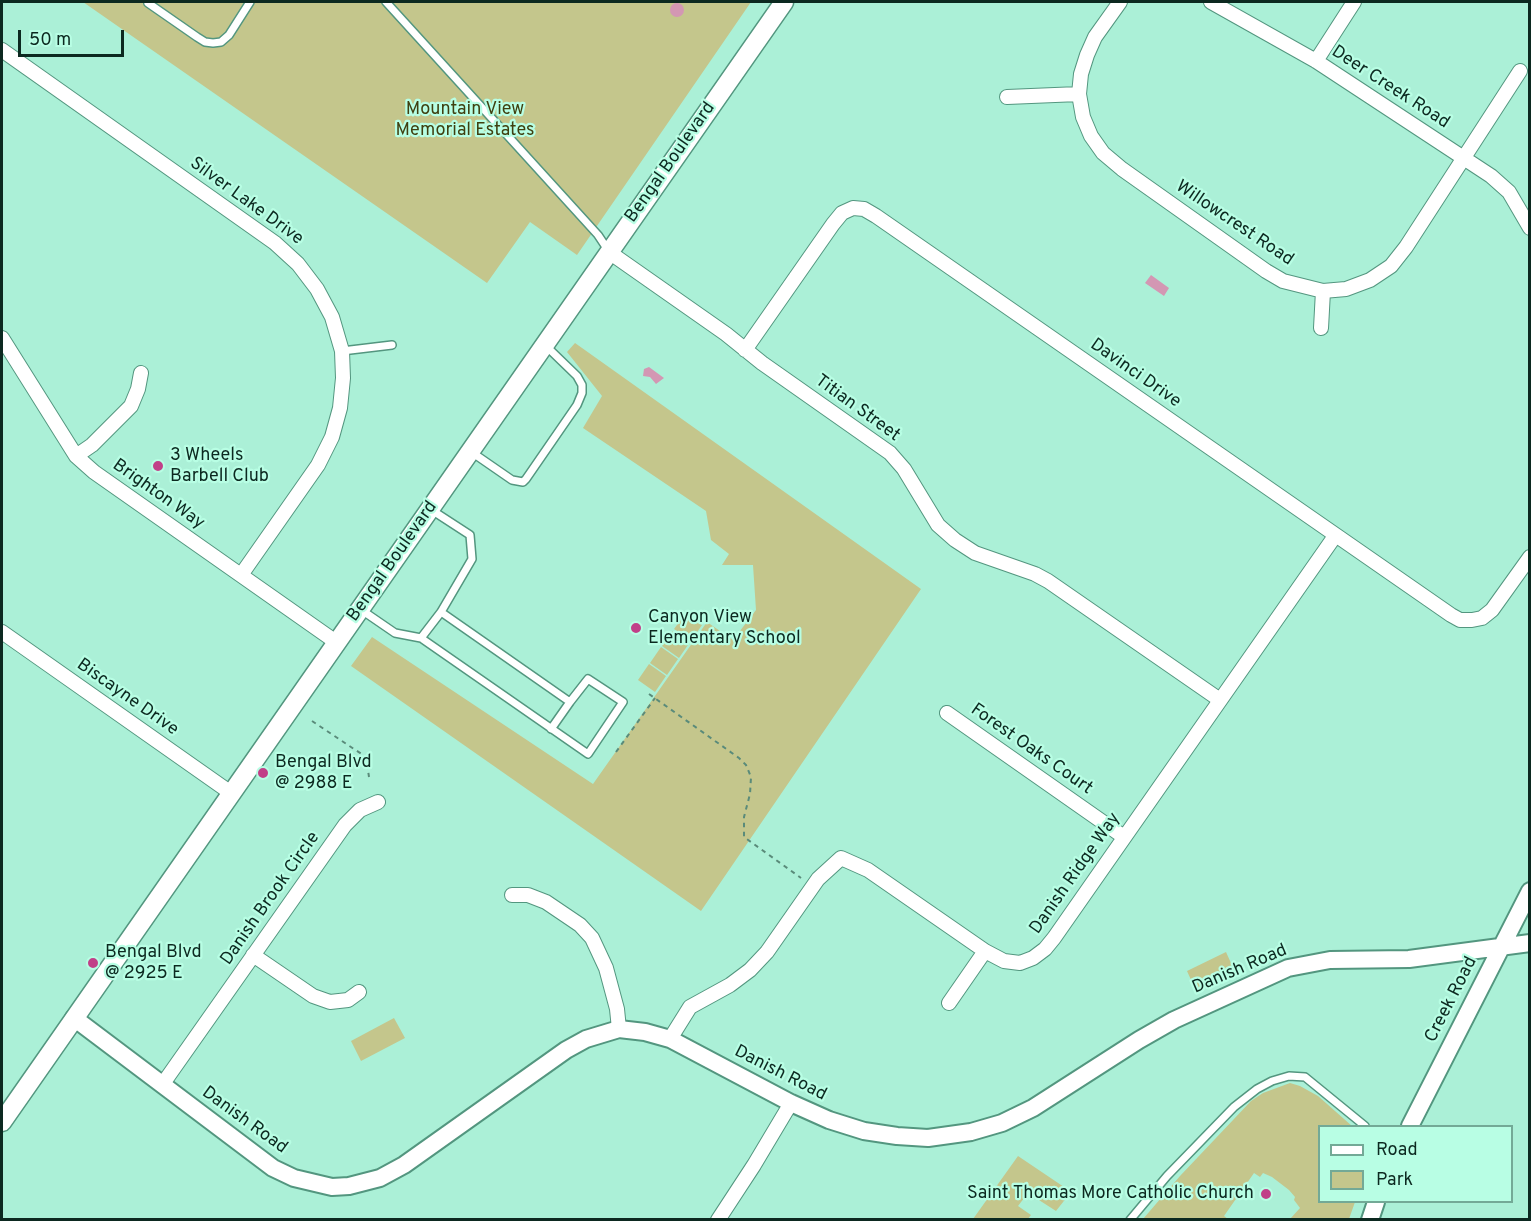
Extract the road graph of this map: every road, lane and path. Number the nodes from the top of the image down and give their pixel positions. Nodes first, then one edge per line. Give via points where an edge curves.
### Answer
1 (250, 2) edge
2 (386, 2) edge
3 (784, 2) edge
4 (1120, 2) edge
5 (1211, 2) edge
6 (1354, 2) edge
7 (148, 3) edge
8 (2, 50) edge
9 (1316, 61) junction
10 (1520, 71) dead end
11 (1079, 94) junction
12 (1007, 97) dead end
13 (1464, 159) junction
14 (1530, 228) edge
15 (609, 252) junction
16 (1323, 291) junction
17 (1322, 328) dead end
18 (2, 338) edge
19 (392, 345) dead end
20 (544, 345) junction
21 (745, 350) junction
22 (342, 351) junction
23 (141, 373) dead end
24 (470, 452) junction
25 (76, 456) junction
26 (430, 509) junction
27 (1335, 536) junction
28 (1530, 557) edge
29 (241, 575) junction
30 (360, 609) junction
31 (441, 612) junction
32 (2, 632) edge
33 (421, 638) junction
34 (336, 642) junction
35 (649, 694) dead end
36 (655, 698) junction
37 (1220, 700) junction
38 (570, 702) junction
39 (947, 713) dead end
40 (312, 721) dead end
41 (551, 729) junction
42 (616, 752) dead end
43 (369, 777) dead end
44 (231, 793) junction
45 (378, 802) dead end
46 (1125, 837) junction
47 (801, 878) dead end
48 (1530, 891) edge
49 (512, 895) dead end
50 (1530, 943) edge
51 (1501, 947) junction
52 (985, 951) junction
53 (253, 955) junction
54 (359, 992) dead end
55 (949, 1003) dead end
56 (74, 1018) junction
57 (619, 1029) junction
58 (670, 1039) junction
59 (162, 1085) junction
60 (791, 1103) junction
61 (2, 1122) edge
62 (1364, 1125) edge
63 (1411, 1125) edge
64 (1376, 1203) edge
65 (718, 1220) edge
66 (1131, 1220) edge
67 (1370, 1220) edge

1 - 7 lane via 229,35 213,43 205,42
2 - 15 lane
3 - 15 main road, Bengal Boulevard
4 - 11 street, Willowcrest Road via 1087,55
5 - 9 street, Deer Creek Road
6 - 9 street
8 - 22 street, Silver Lake Drive via 275,243 317,289 332,317
9 - 13 street, Deer Creek Road
10 - 13 street, Willowcrest Road
11 - 12 street
11 - 16 street, Willowcrest Road via 1091,136 1122,169 1283,281
13 - 14 street, Deer Creek Road via 1509,192
13 - 16 street, Willowcrest Road via 1391,266 1346,289
15 - 20 main road, Bengal Boulevard
15 - 21 street, Titian Street
16 - 17 street
18 - 25 street, Brighton Way
19 - 22 lane
20 - 24 main road, Bengal Boulevard
20 - 24 lane via 582,385 577,405 523,482 512,480
21 - 27 street, Davinci Drive via 842,213 864,209
21 - 37 street, Titian Street via 890,453 938,525 955,540 975,553 1048,581
22 - 29 street, Silver Lake Drive via 340,408 332,437 318,465
23 - 25 street via 131,406
24 - 26 main road, Bengal Boulevard
25 - 29 street, Brighton Way
26 - 30 main road, Bengal Boulevard
26 - 31 lane via 470,535 472,559
27 - 28 street, Davinci Drive via 1460,620 1482,618 1492,610
27 - 37 street, Danish Ridge Way
29 - 34 street, Brighton Way
30 - 33 lane via 395,633
30 - 34 main road, Bengal Boulevard
31 - 33 lane
31 - 38 lane
32 - 44 street, Biscayne Drive
33 - 41 lane
34 - 44 main road, Bengal Boulevard
35 - 36 path
36 - 42 path
36 - 47 path via 746,765 751,777 744,837
37 - 46 street, Danish Ridge Way
38 - 41 lane
38 - 41 lane via 588,679 623,702 588,754
39 - 46 street, Forest Oaks Court
40 - 43 path via 366,758
44 - 56 main road, Bengal Boulevard
45 - 53 street, Danish Brook Circle via 360,810 345,825
46 - 52 street, Danish Ridge Way via 1045,949 1020,963 1004,961
48 - 51 street, Creek Road
49 - 57 street via 528,895 546,902 592,938 606,968
50 - 51 street, Danish Road
51 - 60 street, Danish Road via 1409,959 1330,960 1287,968 1174,1020 1033,1108 1002,1123 971,1131 928,1138 864,1131
51 - 63 street, Creek Road
52 - 55 street
52 - 58 street, Danish Ridge Way via 868,870 842,858 818,879 750,970 690,1007
53 - 54 street via 313,996 330,1002 348,1000
53 - 59 street, Danish Brook Circle
56 - 59 street, Danish Road
56 - 61 main road, Bengal Boulevard
57 - 58 street, Danish Road
57 - 59 street, Danish Road via 566,1050 404,1165 380,1178 349,1186 314,1184 273,1168
58 - 60 street, Danish Road
60 - 65 street
62 - 66 lane via 1305,1077 1272,1081 1234,1107 1167,1176
64 - 67 street

